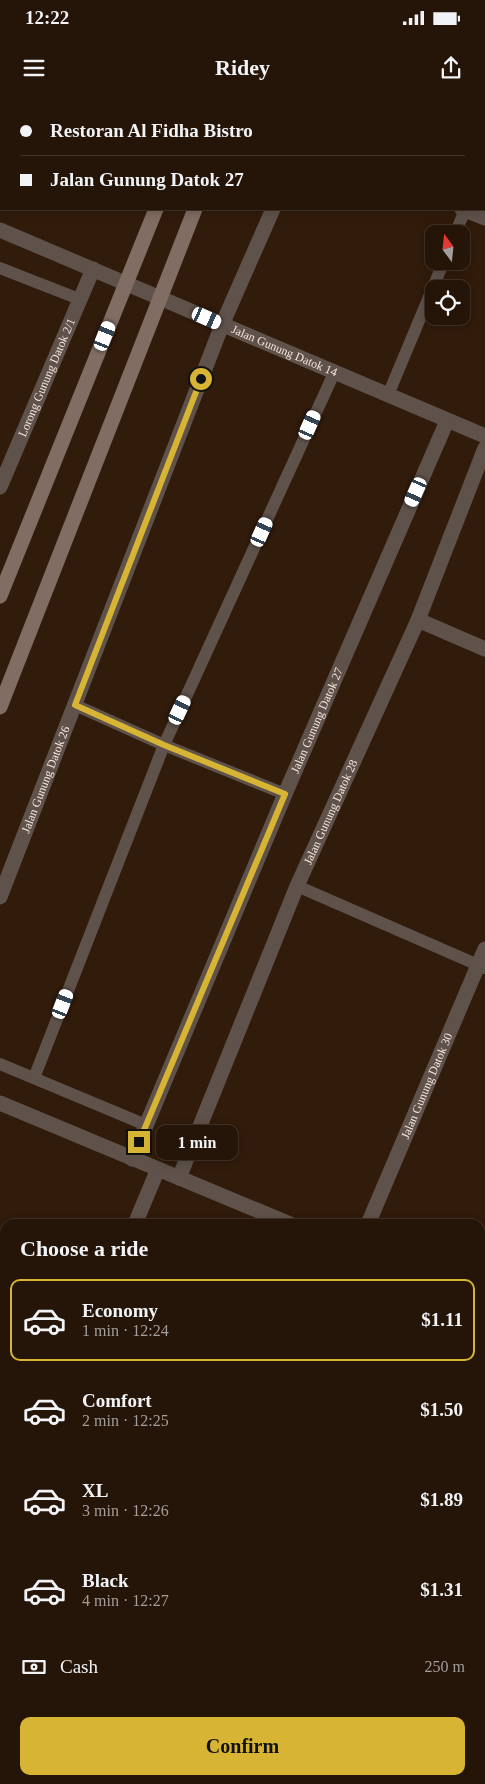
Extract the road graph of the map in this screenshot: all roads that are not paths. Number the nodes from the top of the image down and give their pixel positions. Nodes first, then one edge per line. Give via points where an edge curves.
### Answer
1 (156, 210) edge
2 (195, 210) edge
3 (273, 210) edge
4 (474, 212) edge
5 (463, 225) edge
6 (0, 230) edge
7 (0, 268) edge
8 (93, 269) junction
9 (440, 270) edge
10 (126, 283) junction
11 (160, 297) junction
12 (80, 299) junction
13 (222, 325) junction
14 (335, 371) junction
15 (388, 395) junction
16 (447, 421) junction
17 (485, 436) edge
18 (485, 448) edge
19 (0, 487) edge
20 (0, 596) edge
21 (418, 620) junction
22 (485, 649) edge
23 (5, 680) edge
24 (75, 705) junction
25 (0, 707) edge
26 (164, 745) junction
27 (285, 794) junction
28 (296, 886) junction
29 (0, 897) edge
30 (485, 949) edge
31 (482, 967) edge
32 (0, 1064) edge
33 (34, 1078) junction
34 (0, 1102) edge
35 (146, 1125) junction
36 (132, 1159) junction
37 (158, 1169) junction
38 (179, 1178) junction
39 (137, 1219) edge
40 (278, 1219) edge
41 (370, 1219) edge

1 - 10 street
2 - 11 street
3 - 13 street, Jalan Gunung Datok 26
4 - 5 lane
6 - 8 street, Jalan Gunung Datok 14
7 - 12 lane
8 - 10 street, Jalan Gunung Datok 14
8 - 12 street, Lorong Gunung Datok 2/1
9 - 15 lane
10 - 11 street, Jalan Gunung Datok 14
10 - 20 street
11 - 13 street, Jalan Gunung Datok 14
11 - 23 street
12 - 19 street, Lorong Gunung Datok 2/1
13 - 14 street, Jalan Gunung Datok 14
13 - 24 street, Jalan Gunung Datok 26
14 - 15 street, Jalan Gunung Datok 14
14 - 26 lane
15 - 16 street, Jalan Gunung Datok 14
16 - 17 street, Jalan Gunung Datok 14
16 - 27 street, Jalan Gunung Datok 27
18 - 21 street, Jalan Gunung Datok 28
21 - 22 street
21 - 28 street, Jalan Gunung Datok 28
23 - 25 street
24 - 26 lane
24 - 29 street, Jalan Gunung Datok 26
26 - 27 lane
26 - 33 lane
27 - 35 street, Jalan Gunung Datok 27
28 - 31 lane
28 - 38 street, Jalan Gunung Datok 28
30 - 31 street, Jalan Gunung Datok 30
31 - 41 street, Jalan Gunung Datok 30
32 - 33 lane
33 - 35 lane
34 - 36 street
35 - 36 street, Jalan Gunung Datok 27
36 - 37 street
37 - 38 street
37 - 39 street
38 - 40 street

